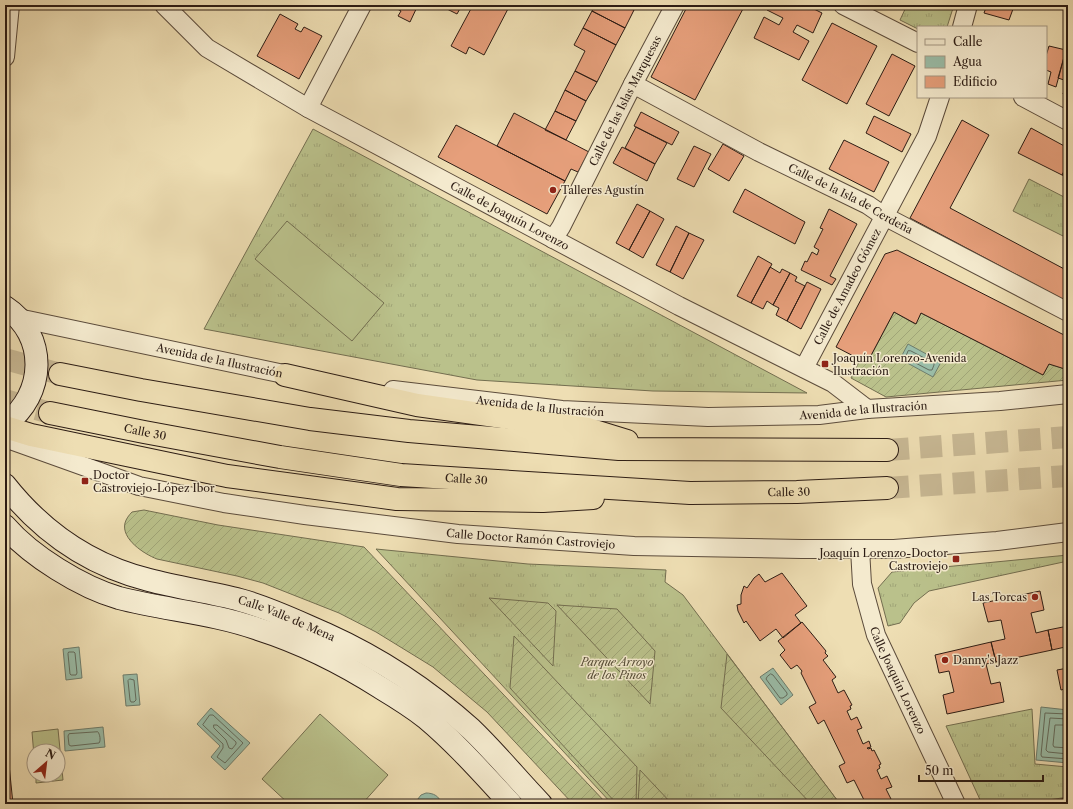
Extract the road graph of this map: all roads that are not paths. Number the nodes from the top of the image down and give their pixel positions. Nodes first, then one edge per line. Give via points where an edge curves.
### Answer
1 (10, 5) edge
2 (164, 5) edge
3 (362, 5) edge
4 (675, 5) edge
5 (843, 5) edge
6 (968, 5) edge
7 (962, 26) edge
8 (917, 42) edge
9 (5, 57) edge
10 (633, 84) junction
11 (940, 98) edge
12 (1025, 98) edge
13 (308, 108) junction
14 (1068, 121) edge
15 (884, 216) junction
16 (553, 239) junction
17 (1068, 312) edge
18 (12, 313) edge
19 (804, 368) junction
20 (60, 374) tunnel mouth
21 (286, 375) junction
22 (833, 383) junction
23 (1068, 394) edge
24 (867, 409) junction
25 (50, 413) tunnel mouth
26 (819, 415) junction
27 (5, 424) edge
28 (5, 427) edge
29 (5, 438) edge
30 (659, 450) junction
31 (887, 450) tunnel mouth
32 (5, 485) edge
33 (887, 488) tunnel mouth
34 (690, 493) junction
35 (5, 526) edge
36 (1068, 532) edge
37 (860, 549) junction
38 (511, 804) edge
39 (541, 804) edge
40 (956, 804) edge

1 - 9 street
2 - 13 street, Calle de Joaquín Lorenzo via 207,48
3 - 13 street
4 - 10 street, Calle de las Islas Marquesas
5 - 8 street
6 - 7 street
10 - 15 street, Calle de la Isla de Cerdeña via 759,152 868,205
10 - 16 street, Calle de las Islas Marquesas
11 - 15 street, Calle de Amadeo Gómez via 927,136
12 - 14 street
13 - 16 street, Calle de Joaquín Lorenzo
15 - 17 street, Calle de la Isla de Cerdeña
15 - 19 street, Calle de Amadeo Gómez
16 - 19 street, Calle de Joaquín Lorenzo
18 - 21 street, Avenida de la Ilustración
18 - 27 main road via 25,327 34,348 37,370 35,382 26,402 20,412
19 - 22 street, Calle de Joaquín Lorenzo
20 - 30 highway via 148,392 310,419 409,431 619,449
21 - 26 street, Avenida de la Ilustración via 418,394 562,410 708,417
21 - 30 highway via 417,404 588,429
22 - 24 street, Calle de Joaquín Lorenzo
22 - 26 street via 836,399 832,407
23 - 24 street, Avenida de la Ilustración
24 - 26 street, Avenida de la Ilustración
25 - 34 highway, Calle 30 via 272,455 401,475
28 - 34 highway via 31,435 228,476 397,499 543,501
29 - 37 street, Calle Doctor Ramón Castroviejo via 139,486 305,516 458,534 576,543 690,548
30 - 31 highway
32 - 39 main road, Calle Valle de Mena via 44,527 94,560 149,580 267,609 328,635 382,663 452,713
33 - 34 highway, Calle 30
35 - 38 main road, Calle Valle de Mena via 40,557 92,588 120,598 257,628 345,666 401,700 425,718 461,750
36 - 37 street, Calle Doctor Ramón Castroviejo via 989,542
37 - 40 street, Calle Joaquín Lorenzo via 862,584 876,635

